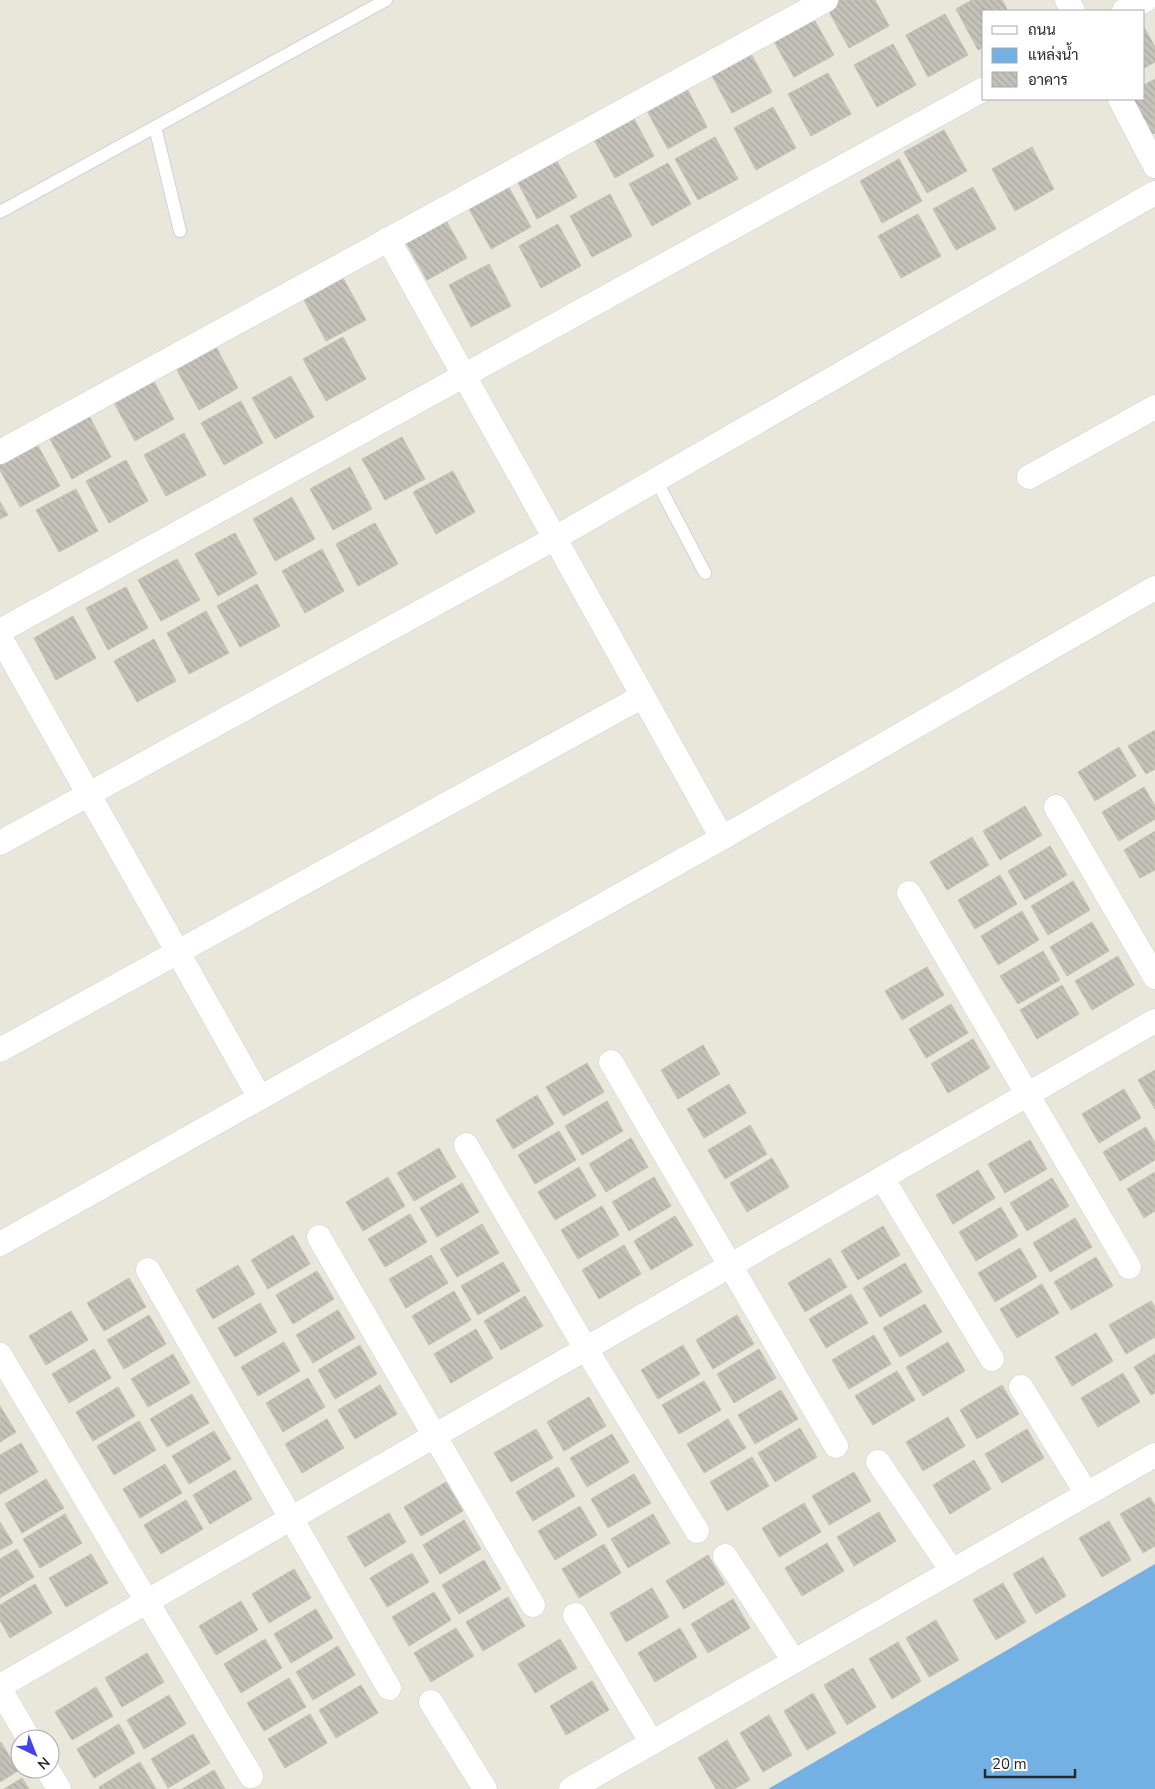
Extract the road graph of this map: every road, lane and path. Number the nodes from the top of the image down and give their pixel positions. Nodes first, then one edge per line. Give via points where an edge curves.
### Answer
1 (386, 0) edge
2 (826, 0) edge
3 (1145, 0) edge
4 (1126, 10) edge
5 (982, 90) edge
6 (1121, 100) edge
7 (154, 127) junction
8 (1155, 166) edge
9 (1155, 193) edge
10 (0, 212) edge
11 (180, 231) dead end
12 (388, 239) junction
13 (464, 375) junction
14 (1155, 407) edge
15 (0, 452) edge
16 (1029, 478) dead end
17 (656, 480) junction
18 (555, 538) junction
19 (705, 573) dead end
20 (1155, 588) edge
21 (0, 632) edge
22 (0, 637) edge
23 (643, 696) junction
24 (89, 794) junction
25 (1056, 807) dead end
26 (722, 838) junction
27 (0, 843) edge
28 (909, 893) dead end
29 (178, 952) junction
30 (1155, 978) edge
31 (1155, 1021) edge
32 (0, 1050) edge
33 (611, 1062) dead end
34 (1028, 1094) junction
35 (260, 1098) junction
36 (466, 1146) dead end
37 (882, 1178) junction
38 (319, 1237) dead end
39 (0, 1244) edge
40 (730, 1266) junction
41 (1130, 1267) dead end
42 (148, 1270) dead end
43 (586, 1349) junction
44 (0, 1355) edge
45 (992, 1359) dead end
46 (1021, 1387) dead end
47 (434, 1436) junction
48 (836, 1446) dead end
49 (1155, 1455) edge
50 (878, 1462) dead end
51 (1087, 1494) junction
52 (291, 1519) junction
53 (697, 1531) dead end
54 (725, 1556) dead end
55 (952, 1571) junction
56 (147, 1601) junction
57 (533, 1605) dead end
58 (575, 1615) dead end
59 (794, 1662) junction
60 (0, 1688) edge
61 (389, 1688) dead end
62 (431, 1702) dead end
63 (24, 1729) edge
64 (652, 1743) junction
65 (251, 1776) dead end
66 (484, 1789) edge
67 (571, 1789) edge

1 - 7 lane
2 - 12 street
3 - 4 street
5 - 13 street
6 - 8 street
7 - 10 lane
7 - 11 lane
9 - 17 street
12 - 13 street
12 - 15 street
13 - 18 street
13 - 21 street
14 - 16 street
17 - 18 street
17 - 19 lane
18 - 23 street
18 - 24 street
20 - 26 street
22 - 24 street
23 - 26 street
23 - 29 street
24 - 27 street
24 - 29 street
25 - 30 street
26 - 35 street
28 - 34 street
29 - 32 street
29 - 35 street
31 - 34 street
33 - 40 street
34 - 37 street
34 - 41 street
35 - 39 street
36 - 43 street
37 - 40 street
37 - 45 street
38 - 47 street
40 - 43 street
40 - 48 street
42 - 52 street
43 - 47 street
43 - 53 street
44 - 56 street
46 - 51 street
47 - 52 street
47 - 57 street
49 - 51 street
50 - 55 street
51 - 55 street
52 - 56 street
52 - 61 street
54 - 59 street
55 - 59 street
56 - 60 street
56 - 65 street
58 - 64 street
59 - 64 street
60 - 63 street
62 - 66 street
64 - 67 street

